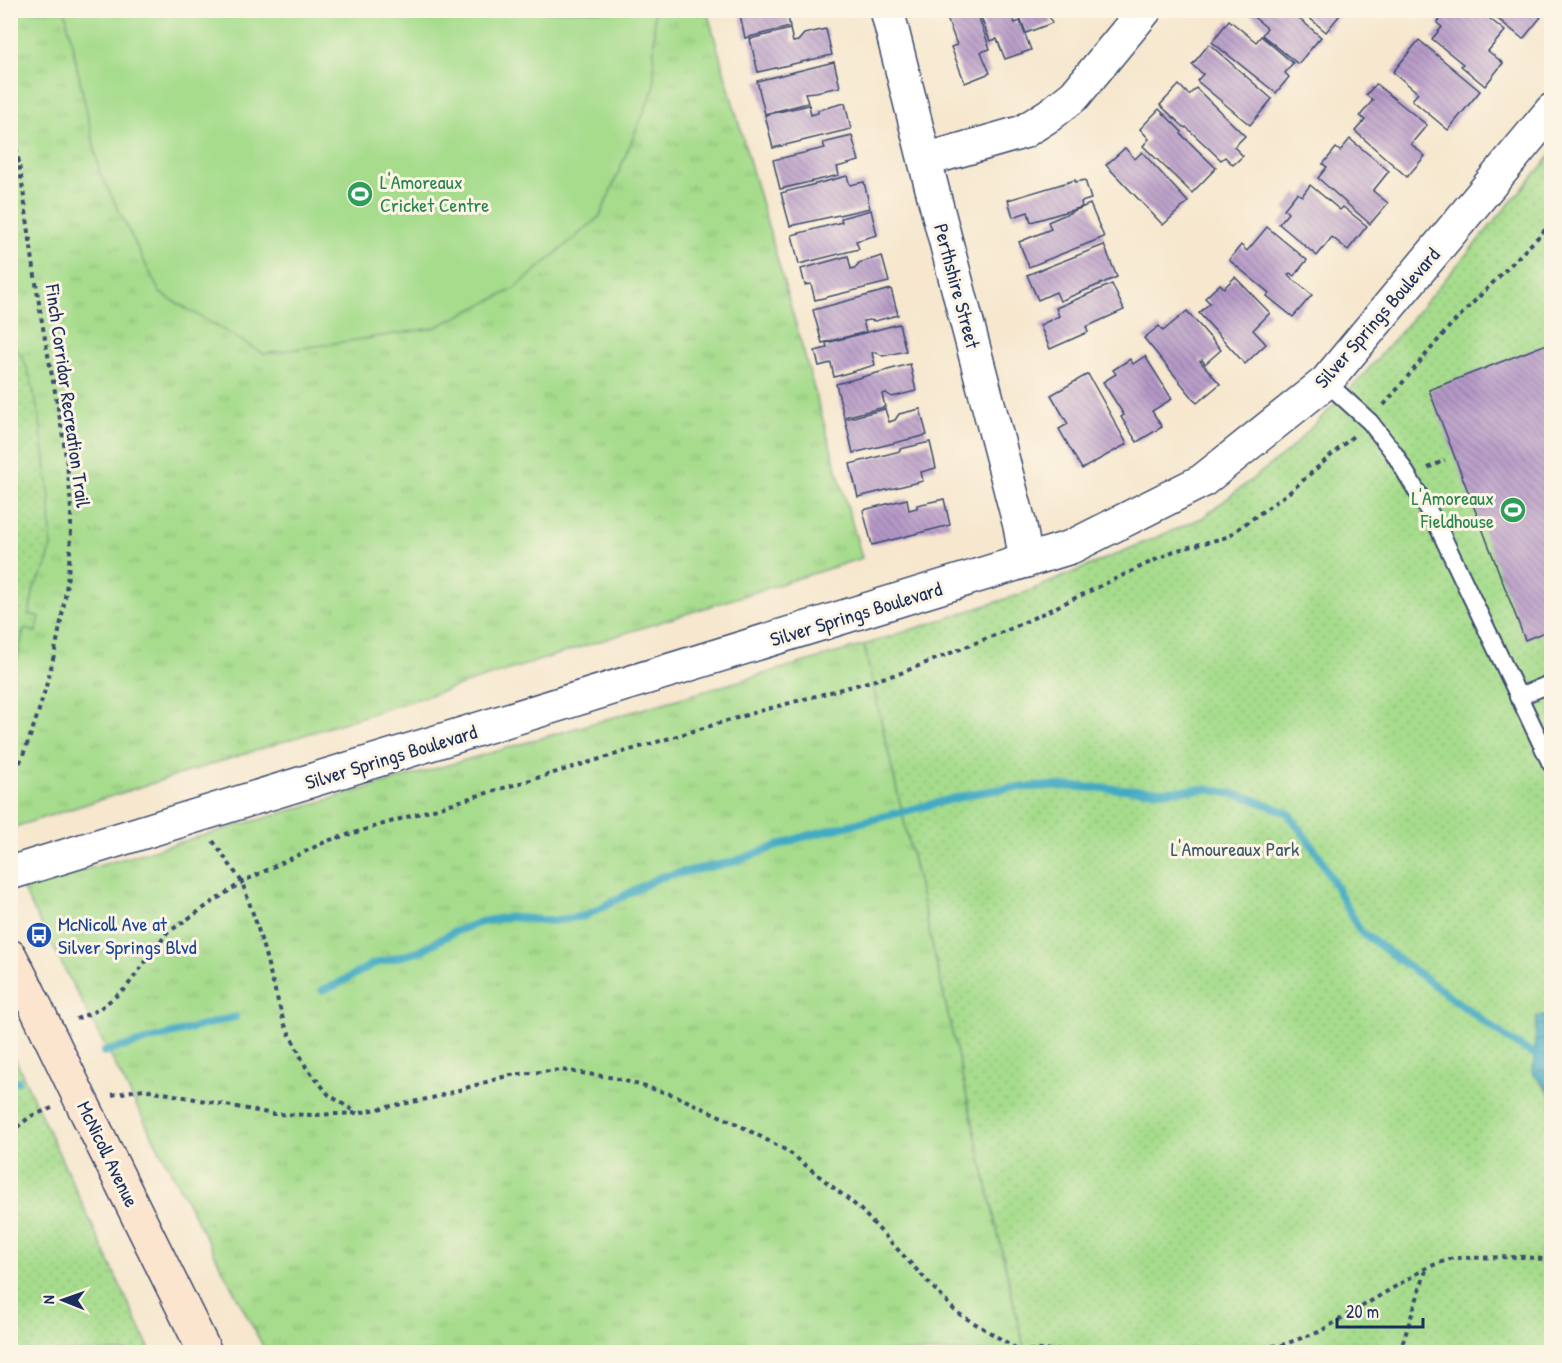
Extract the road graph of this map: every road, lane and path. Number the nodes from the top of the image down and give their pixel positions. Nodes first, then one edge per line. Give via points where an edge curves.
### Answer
1 (887, 10) edge
2 (1145, 10) edge
3 (1551, 110) edge
4 (10, 113) edge
5 (20, 160) junction
6 (925, 160) junction
7 (10, 168) edge
8 (1551, 223) edge
9 (1326, 382) junction
10 (1370, 422) junction
11 (1026, 561) junction
12 (1551, 683) edge
13 (1518, 697) junction
14 (1551, 764) edge
15 (10, 784) edge
16 (193, 817) junction
17 (10, 873) edge
18 (242, 882) junction
19 (10, 956) edge
20 (70, 1021) dead end
21 (83, 1104) junction
22 (358, 1113) junction
23 (10, 1133) edge
24 (1551, 1260) edge
25 (1428, 1267) junction
26 (1018, 1352) edge
27 (205, 1353) edge
28 (1405, 1353) edge

1 - 6 street, Perthshire Street
2 - 6 street via 1075,95 1052,114 1023,132
3 - 9 street, Silver Springs Boulevard
4 - 5 path, Finch Corridor Recreation Trail
5 - 7 path
5 - 15 path, Finch Corridor Recreation Trail via 40,309 64,444 72,534 57,640 41,702
6 - 11 street, Perthshire Street
8 - 10 path via 1449,327
9 - 10 lane
9 - 11 street, Silver Springs Boulevard via 1202,481 1071,547
10 - 13 lane via 1394,453 1437,525
10 - 18 path via 1291,491 1227,537 1174,551 1019,624 901,673 749,714 327,842
11 - 16 street, Silver Springs Boulevard
12 - 13 lane
13 - 14 lane
16 - 17 street, Silver Springs Boulevard
16 - 18 path
18 - 20 path via 167,933 125,989 98,1010
18 - 22 path via 284,1023 306,1067 329,1095
19 - 21 main road, McNicoll Avenue, bridge
21 - 22 path via 143,1089 273,1114
21 - 23 path via 31,1116
21 - 27 main road, McNicoll Avenue
22 - 26 path via 432,1098 510,1075 561,1070 615,1077 674,1095 789,1152 859,1208 956,1312
24 - 25 path via 1453,1258
25 - 26 path via 1319,1332 1282,1345 1225,1351
25 - 28 path via 1403,1342

